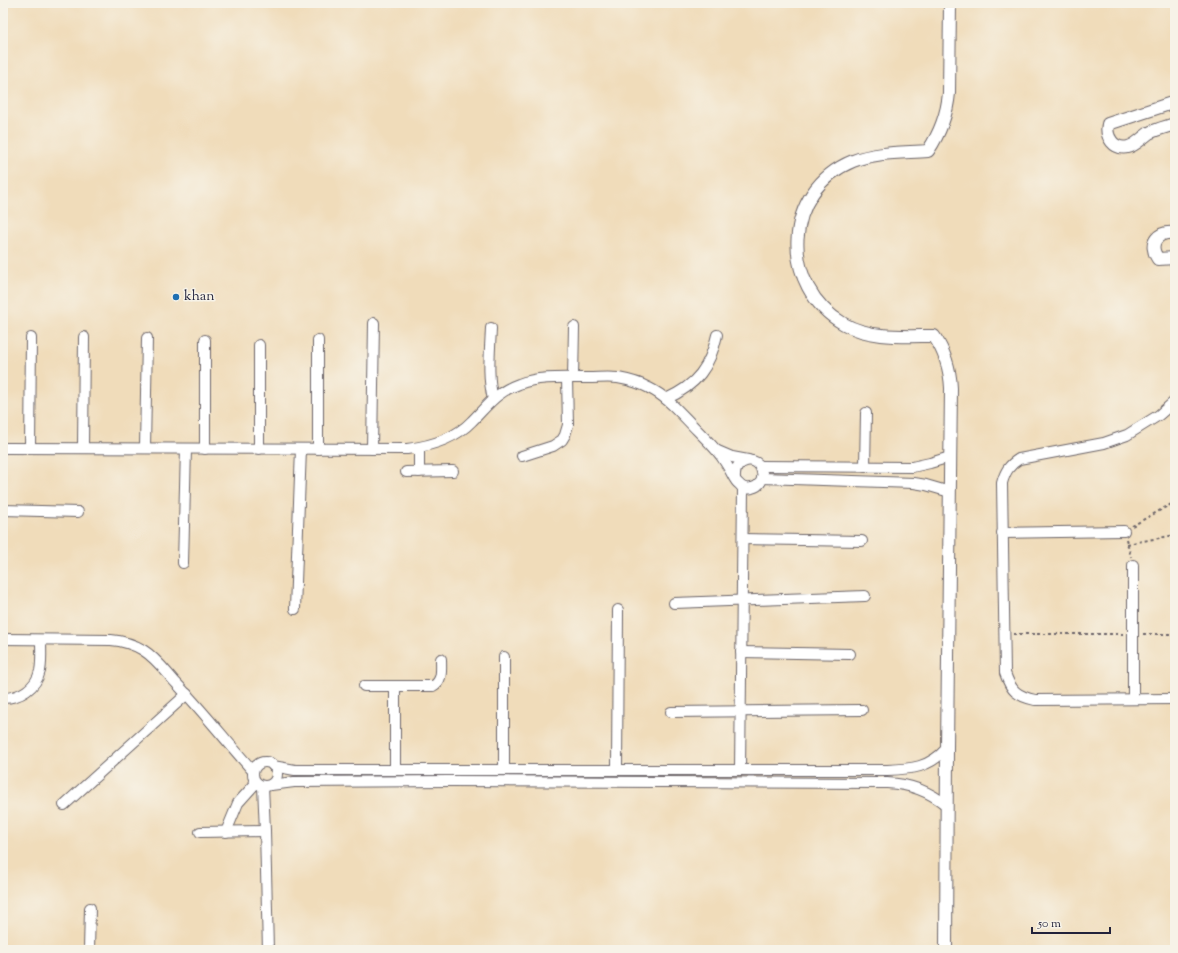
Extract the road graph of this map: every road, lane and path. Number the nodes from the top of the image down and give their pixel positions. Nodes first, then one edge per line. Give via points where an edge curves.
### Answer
1 (950, 3) edge
2 (1175, 102) edge
3 (1175, 124) edge
4 (1175, 233) edge
5 (1175, 258) edge
6 (374, 323) dead end
7 (574, 327) dead end
8 (491, 328) dead end
9 (717, 335) dead end
10 (84, 337) dead end
11 (31, 338) dead end
12 (147, 338) dead end
13 (205, 340) dead end
14 (318, 340) dead end
15 (258, 345) dead end
16 (570, 378) junction
17 (493, 399) junction
18 (666, 399) junction
19 (1175, 401) edge
20 (866, 413) dead end
21 (3, 448) edge
22 (30, 448) junction
23 (83, 448) junction
24 (145, 448) junction
25 (419, 448) junction
26 (186, 449) junction
27 (205, 449) junction
28 (259, 449) junction
29 (301, 449) junction
30 (318, 449) junction
31 (372, 450) junction
32 (716, 450) junction
33 (522, 456) dead end
34 (950, 457) junction
35 (749, 460) junction
36 (760, 466) junction
37 (865, 467) junction
38 (903, 467) junction
39 (453, 471) dead end
40 (406, 472) dead end
41 (419, 472) junction
42 (735, 478) junction
43 (762, 478) junction
44 (902, 482) junction
45 (743, 488) junction
46 (950, 492) junction
47 (1175, 502) edge
48 (3, 510) edge
49 (78, 512) dead end
50 (1124, 531) junction
51 (1002, 533) junction
52 (1175, 535) edge
53 (742, 539) junction
54 (862, 541) dead end
55 (1127, 544) junction
56 (183, 563) dead end
57 (1133, 565) joint
58 (865, 596) dead end
59 (742, 600) junction
60 (674, 603) dead end
61 (295, 609) dead end
62 (618, 610) dead end
63 (1004, 634) junction
64 (1133, 634) junction
65 (1175, 634) edge
66 (3, 639) edge
67 (41, 640) junction
68 (741, 652) junction
69 (850, 654) dead end
70 (504, 657) dead end
71 (441, 659) dead end
72 (364, 686) dead end
73 (395, 686) junction
74 (187, 694) junction
75 (3, 698) edge
76 (1132, 699) junction
77 (1175, 699) edge
78 (862, 710) dead end
79 (671, 712) dead end
80 (741, 712) junction
81 (946, 748) junction
82 (274, 766) junction
83 (395, 769) junction
84 (450, 769) junction
85 (504, 770) junction
86 (617, 770) junction
87 (690, 770) junction
88 (740, 770) junction
89 (253, 771) junction
90 (450, 781) junction
91 (690, 782) junction
92 (263, 785) junction
93 (64, 805) dead end
94 (946, 805) junction
95 (266, 831) junction
96 (200, 832) dead end
97 (226, 832) junction
98 (90, 908) dead end
99 (89, 950) edge
100 (268, 950) edge
101 (946, 950) edge

1 - 34 street via 948,103 943,124 934,142 928,151 875,155 852,162 832,173 809,200 800,222 797,245 804,280 817,302 835,318 869,333 934,336 945,356 951,379
2 - 3 street via 1108,124 1107,133 1114,144 1126,148 1158,129
4 - 5 street via 1167,232 1158,236 1154,245 1158,259
6 - 31 street
7 - 16 street
8 - 17 street via 489,374
9 - 18 street via 711,356 701,374 685,389
10 - 23 street
11 - 22 street
12 - 24 street
13 - 27 street
14 - 30 street
15 - 28 street
16 - 17 street via 539,379 519,384
16 - 18 street via 630,381 650,388
16 - 33 street via 568,425 562,440 553,446
17 - 25 street via 463,430 443,441
18 - 32 street
19 - 51 street via 1159,415 1127,435 1104,443 1026,457 1012,463 1007,468 1002,483
20 - 37 street
21 - 22 street
22 - 23 street
23 - 24 street
24 - 26 street
25 - 31 street
25 - 41 street
26 - 27 street
26 - 56 street
27 - 28 street
28 - 29 street
29 - 30 street
29 - 61 street
30 - 31 street
32 - 35 street via 732,457
32 - 42 street
34 - 38 street
34 - 46 street
35 - 36 street
35 - 42 street via 737,466
36 - 37 street
36 - 43 street
37 - 38 street
38 - 44 street
39 - 41 street
40 - 41 street
42 - 45 street
43 - 44 street
43 - 45 street via 755,487
44 - 46 street
45 - 53 street
46 - 81 street
47 - 50 path
48 - 49 street
50 - 51 street
50 - 55 path
51 - 63 street
52 - 55 path
53 - 54 street
53 - 59 street
55 - 57 path
57 - 64 street
58 - 59 street
59 - 60 street
59 - 68 street
62 - 86 street
63 - 64 path
63 - 76 street via 1005,673 1008,684 1025,698
64 - 65 path
64 - 76 street
66 - 67 street
67 - 74 street via 111,640 132,644 144,650
67 - 75 street via 41,666 38,678 20,695
68 - 69 street
68 - 80 street
70 - 85 street
71 - 73 street via 440,681 436,685
72 - 73 street
73 - 83 street
74 - 89 street
74 - 93 street
76 - 77 street
78 - 80 street
79 - 80 street
80 - 88 street
81 - 88 street via 928,763 906,770
81 - 94 street
82 - 83 street via 295,770
82 - 89 street via 267,762 260,763
82 - 92 street via 274,782
83 - 84 street
84 - 85 street
84 - 90 street
85 - 86 street
86 - 87 street
87 - 88 street
87 - 91 street
89 - 92 street via 254,779
90 - 91 street
90 - 92 street via 294,782
91 - 94 street via 898,783 919,788
92 - 95 street
92 - 97 street via 238,803
94 - 101 street
95 - 97 street
95 - 100 street
96 - 97 street
98 - 99 street

